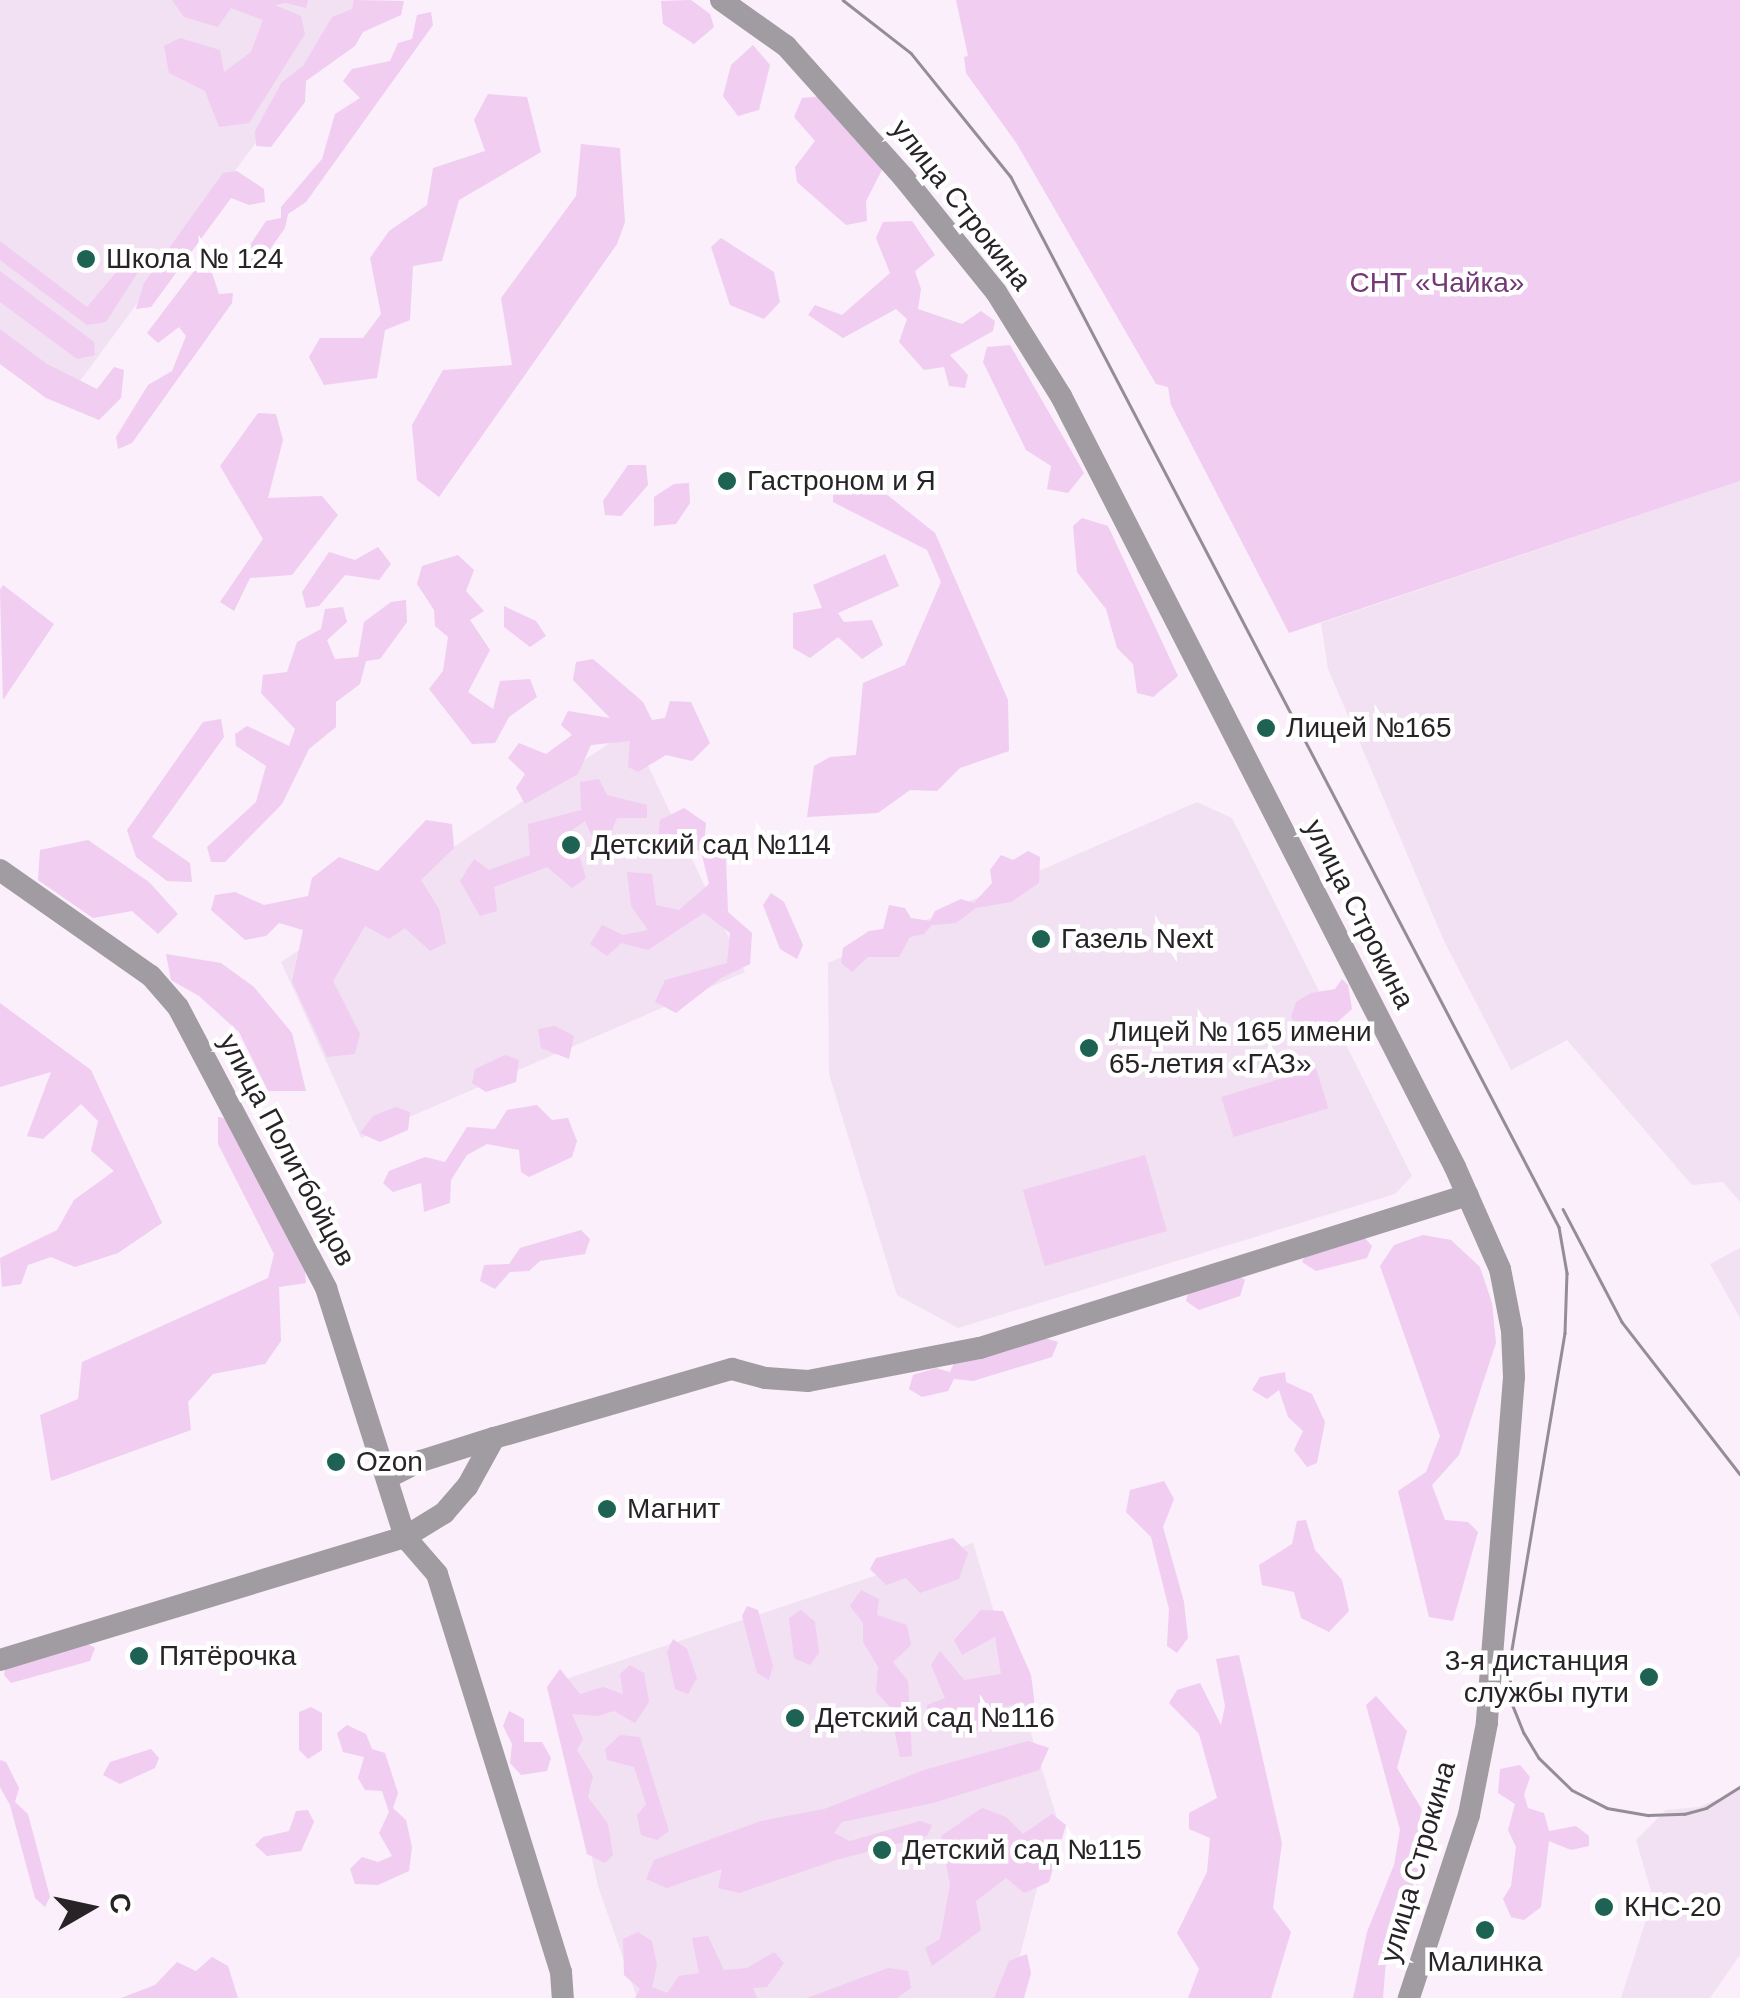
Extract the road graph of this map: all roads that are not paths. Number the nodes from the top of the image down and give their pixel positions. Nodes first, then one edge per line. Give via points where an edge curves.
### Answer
1 (721, 0) edge
2 (0, 870) edge
3 (1468, 1195) junction
4 (494, 1438) junction
5 (387, 1478) junction
6 (405, 1537) junction
7 (0, 1660) edge
8 (563, 1998) edge
9 (1409, 1998) edge

1 - 3 street, улица Строкина via 786,46 996,292 1061,396
2 - 5 street, улица Политбойцов via 151,976 178,1007 326,1288
3 - 4 street via 980,1348 808,1381 732,1369
3 - 9 street, улица Строкина via 1500,1269 1512,1396 1487,1724 1470,1815
4 - 5 street
4 - 6 street via 444,1513
5 - 6 street, улица Политбойцов
6 - 7 street
6 - 8 street, улица Политбойцов via 436,1574 561,1972

